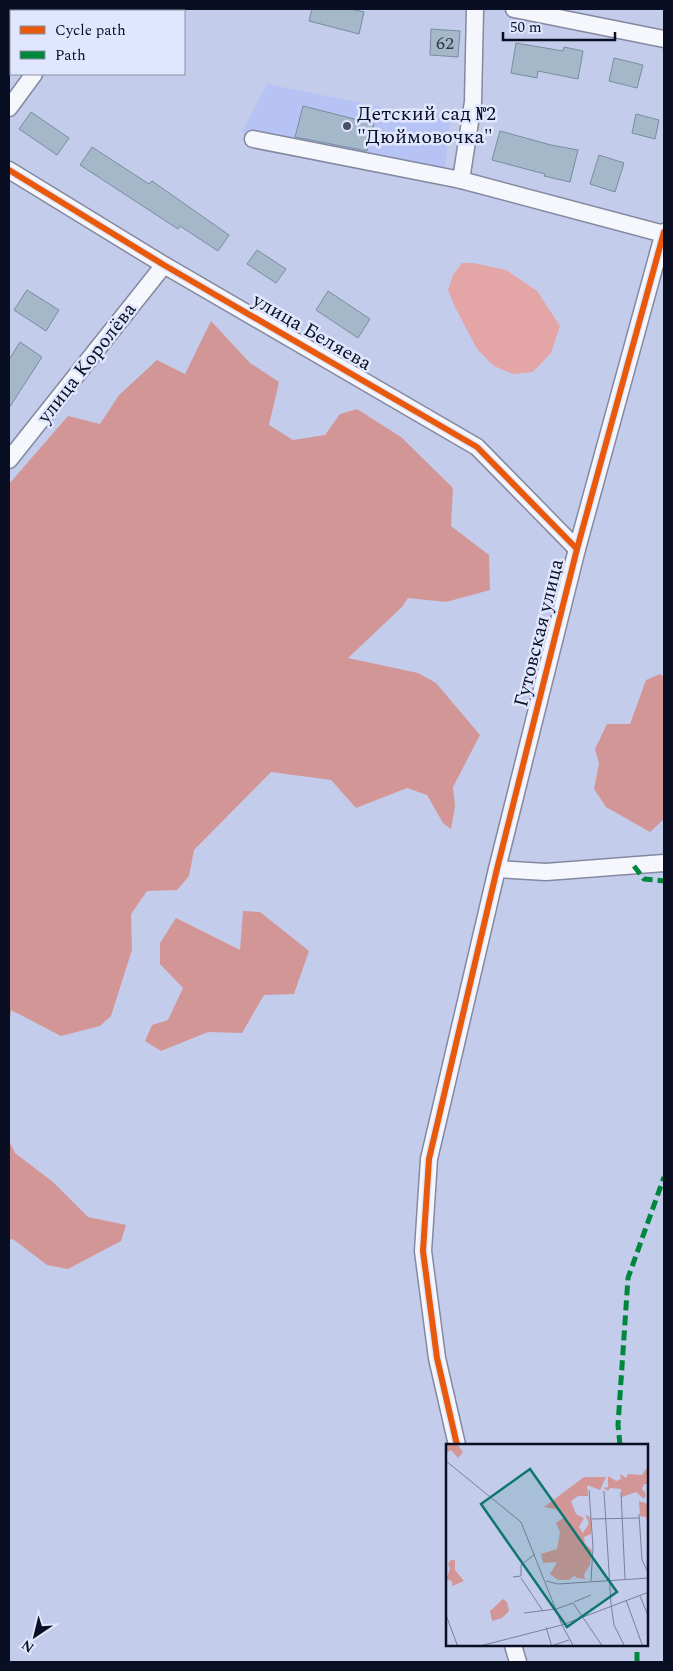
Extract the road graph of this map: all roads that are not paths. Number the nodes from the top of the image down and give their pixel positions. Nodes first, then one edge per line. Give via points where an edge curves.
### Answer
1 (476, 9) edge
2 (514, 9) edge
3 (664, 39) edge
4 (33, 75) edge
5 (9, 108) edge
6 (253, 139) dead end
7 (9, 170) edge
8 (461, 180) junction
9 (664, 234) edge
10 (164, 265) junction
11 (9, 460) edge
12 (577, 549) junction
13 (664, 863) edge
14 (497, 869) junction
15 (457, 1444) edge
16 (513, 1646) edge
17 (518, 1662) edge

1 - 8 street via 473,102
2 - 3 street
4 - 5 street
6 - 8 street
7 - 10 street, улица Беляева
8 - 9 street
9 - 12 street, Гутовская улица
10 - 11 street, улица Королёва
10 - 12 street, улица Беляева via 477,447
12 - 14 street, Гутовская улица
13 - 14 street via 546,872
14 - 15 street, Гутовская улица via 429,1159 423,1251 437,1358
16 - 17 street

